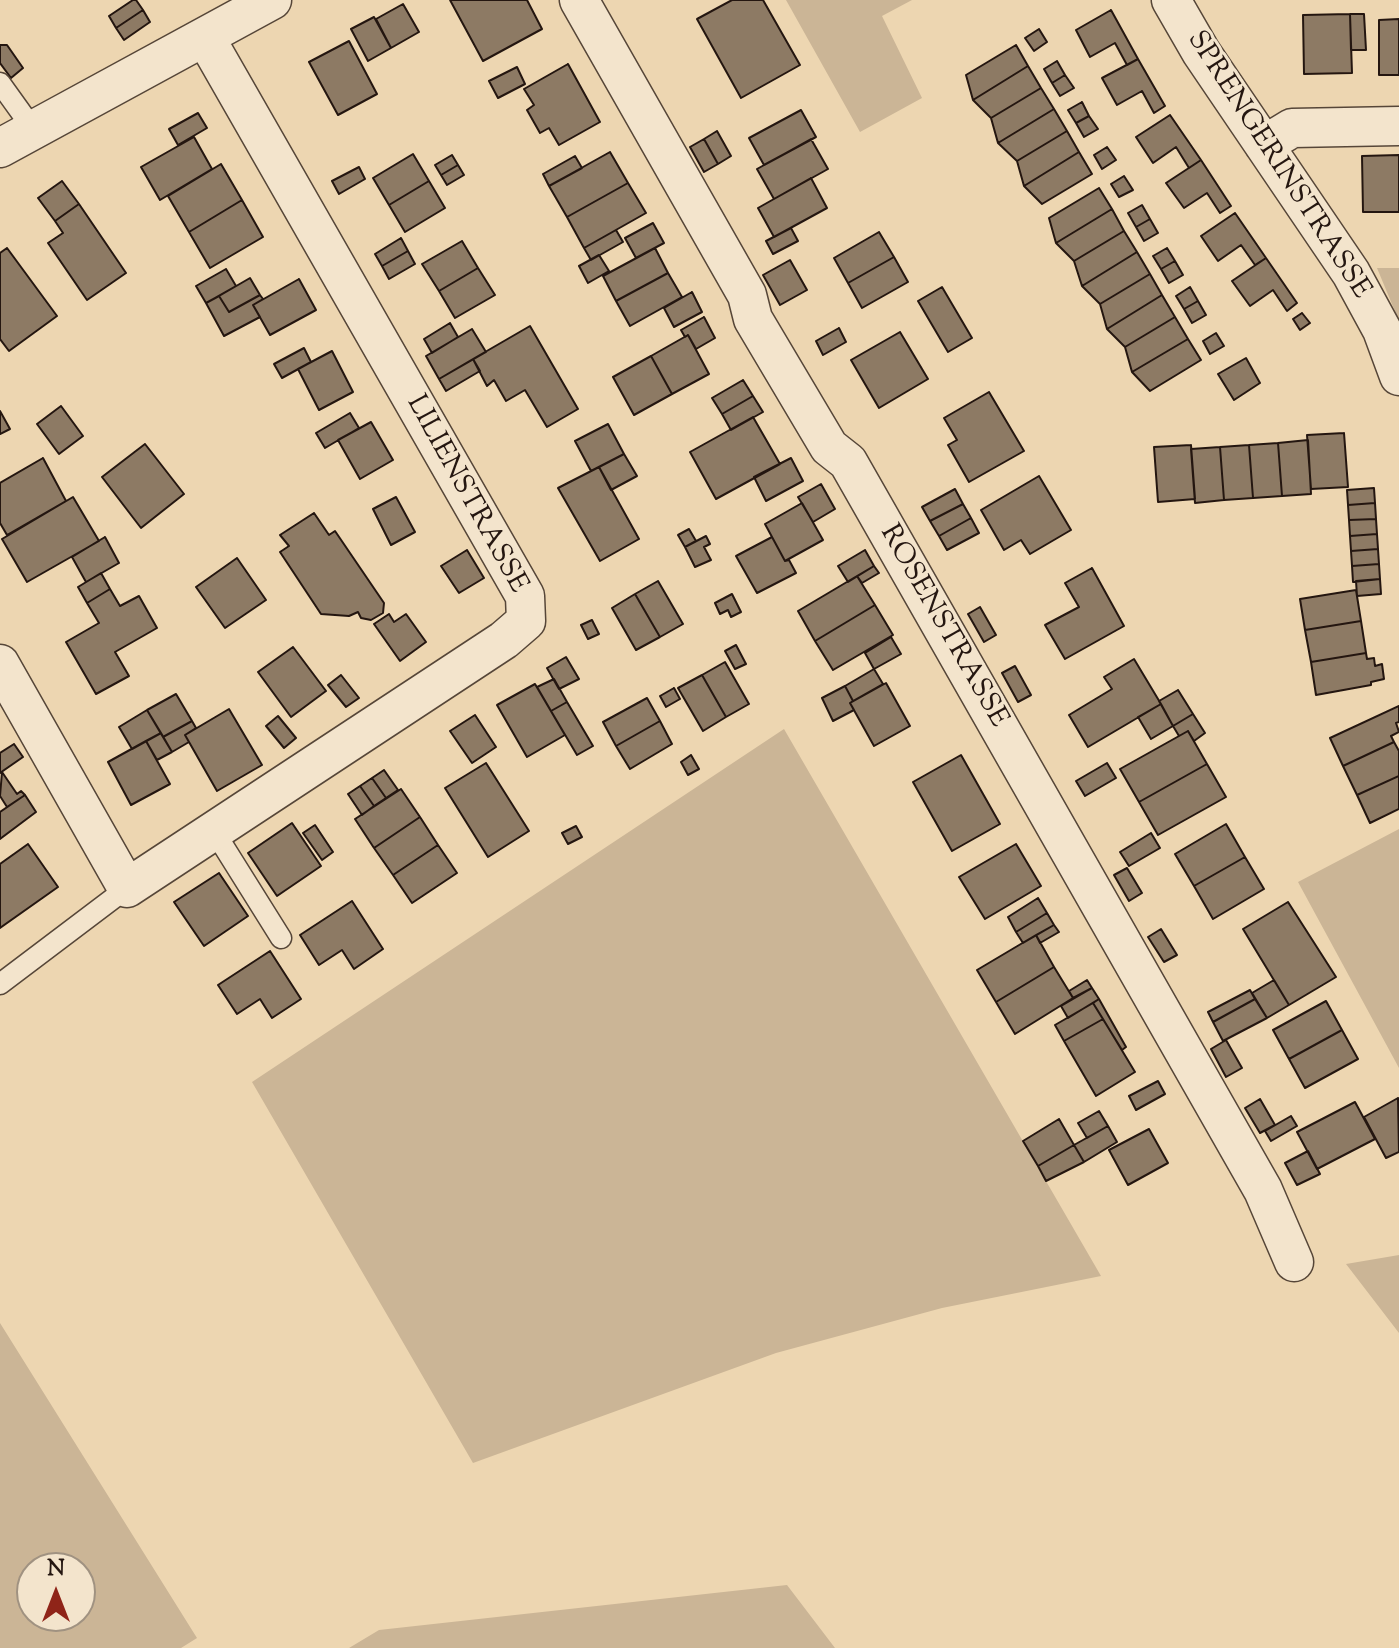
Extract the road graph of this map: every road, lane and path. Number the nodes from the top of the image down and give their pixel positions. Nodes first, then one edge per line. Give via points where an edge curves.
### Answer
1 (272, 0) edge
2 (579, 0) edge
3 (1171, 0) edge
4 (222, 19) edge
5 (0, 83) edge
6 (1399, 126) edge
7 (33, 129) junction
8 (1264, 145) junction
9 (0, 148) edge
10 (1399, 376) edge
11 (0, 664) edge
12 (214, 831) junction
13 (127, 888) junction
14 (281, 938) dead end
15 (0, 984) edge
16 (1294, 1262) dead end

1 - 4 street
2 - 16 street, ROSENSTRASSE via 623,58 747,295 753,319 829,447 856,475 1263,1190
3 - 8 street, SPRENGERINSTRASSE
4 - 7 street
4 - 12 street, LILIENSTRASSE via 525,596 526,621
5 - 7 lane
6 - 8 street via 1292,128
7 - 9 street
8 - 10 street, SPRENGERINSTRASSE via 1351,273 1382,330
11 - 13 street
12 - 13 street, LILIENSTRASSE
12 - 14 lane
13 - 15 lane

